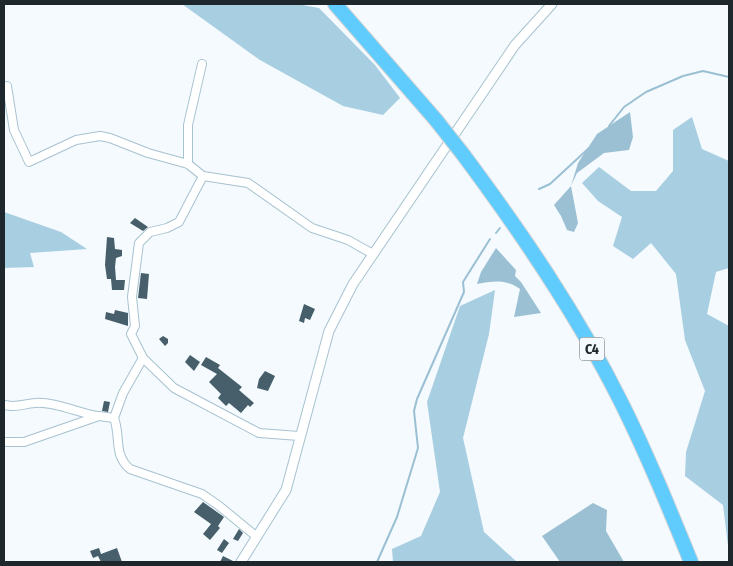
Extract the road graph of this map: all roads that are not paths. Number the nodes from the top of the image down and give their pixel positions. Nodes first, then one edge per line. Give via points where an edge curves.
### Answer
1 (334, 4) edge
2 (552, 4) edge
3 (202, 64) dead end
4 (7, 86) dead end
5 (188, 164) junction
6 (202, 176) junction
7 (373, 254) junction
8 (143, 358) junction
9 (4, 405) edge
10 (99, 416) junction
11 (114, 418) junction
12 (299, 436) junction
13 (4, 442) edge
14 (257, 537) junction
15 (241, 562) edge
16 (691, 562) edge

1 - 16 highway, C4, bridge via 436,120 540,264 621,402
2 - 7 street via 515,45
3 - 5 street via 188,125
4 - 5 street via 14,130 29,162 76,140 100,136 173,162
5 - 6 street
6 - 7 street via 248,182 312,228 348,240
6 - 8 street via 179,222 150,232 137,249 132,297 135,326 130,334
7 - 12 street via 328,331
8 - 11 street via 123,393
8 - 12 street via 169,384 241,424 260,433
9 - 10 street via 17,408 34,403
10 - 11 street
10 - 13 street via 24,442
11 - 14 street via 117,447 130,469 202,494
12 - 14 street via 286,490
14 - 15 street

